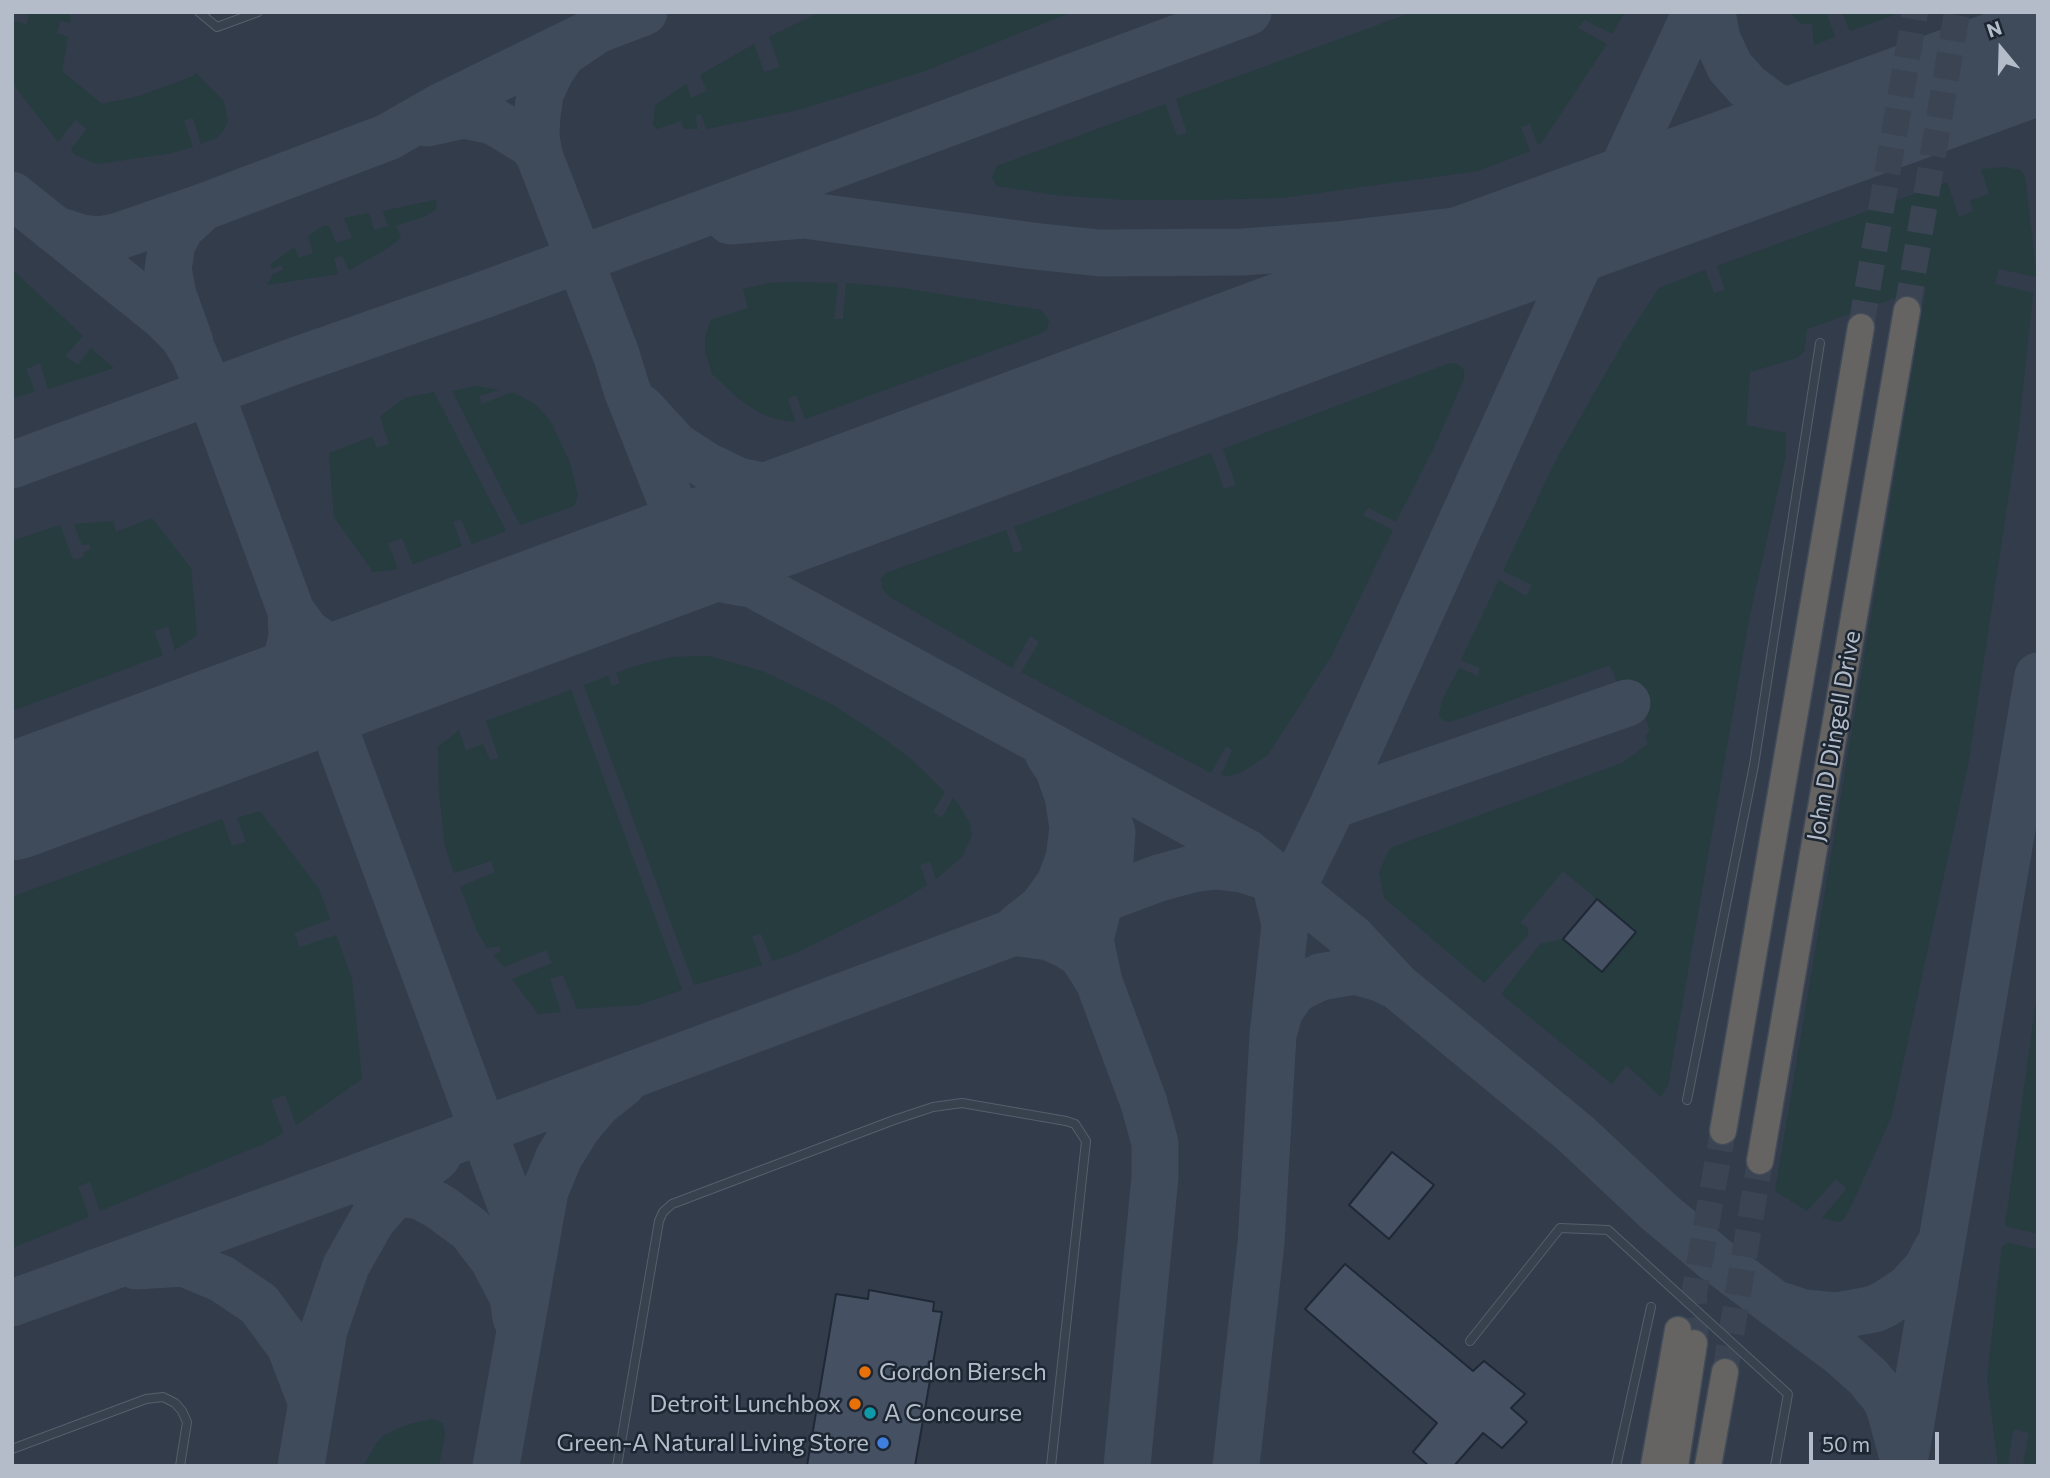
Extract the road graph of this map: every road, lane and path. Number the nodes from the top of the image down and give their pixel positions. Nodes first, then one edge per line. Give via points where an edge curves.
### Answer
1 (199, 12) edge
2 (258, 12) edge
3 (1906, 310) tunnel mouth
4 (1861, 327) tunnel mouth
5 (1820, 343) dead end
6 (1686, 1100) dead end
7 (1723, 1131) tunnel mouth
8 (1760, 1161) tunnel mouth
9 (1651, 1307) dead end
10 (1470, 1341) dead end
11 (1725, 1372) tunnel mouth
12 (12, 1449) edge
13 (180, 1466) edge
14 (617, 1466) edge
15 (1051, 1466) edge
16 (1616, 1466) edge
17 (1654, 1466) edge
18 (1675, 1466) edge
19 (1708, 1466) edge
20 (1775, 1466) edge

1 - 2 lane via 217,27
3 - 8 highway, John D Dingell Drive
4 - 7 highway, John D Dingell Drive
5 - 6 lane via 1754,765
9 - 16 lane
10 - 20 lane via 1560,1228 1608,1230 1787,1394
11 - 19 highway
12 - 13 lane via 146,1399 163,1397 182,1410 187,1422
14 - 15 lane via 663,1212 672,1204 894,1120 962,1103 1066,1121 1075,1124 1086,1141
17 - 18 highway via 1686,1336

